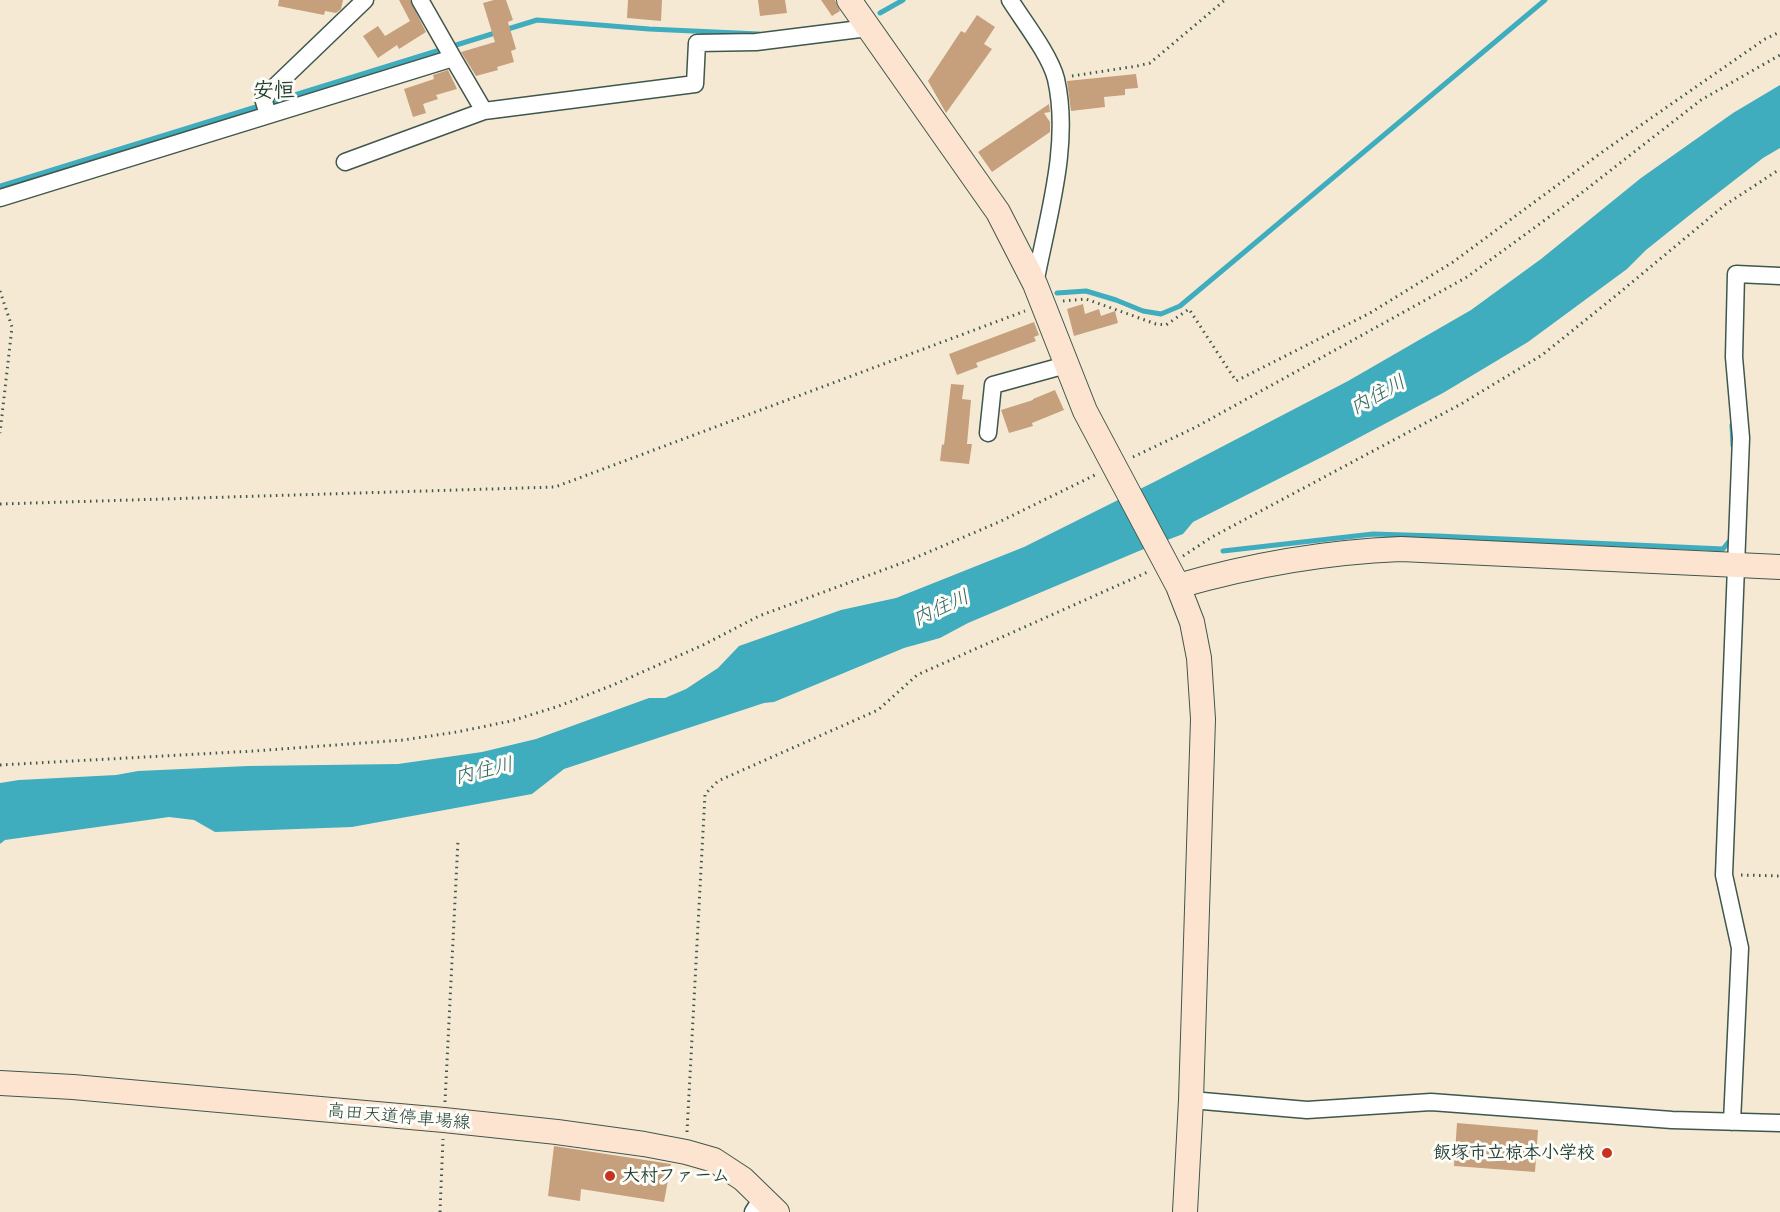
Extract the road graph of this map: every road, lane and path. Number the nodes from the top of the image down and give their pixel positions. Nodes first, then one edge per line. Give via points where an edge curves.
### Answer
1 (365, 0) edge
2 (420, 0) edge
3 (849, 0) edge
4 (1010, 0) edge
5 (1226, 0) edge
6 (868, 28) junction
7 (1780, 32) edge
8 (448, 49) junction
9 (1780, 56) edge
10 (1056, 78) junction
11 (266, 107) junction
12 (484, 111) junction
13 (345, 162) dead end
14 (1780, 169) edge
15 (0, 198) edge
16 (1780, 276) edge
17 (0, 291) edge
18 (1039, 294) junction
19 (1066, 365) junction
20 (0, 433) edge
21 (988, 433) dead end
22 (1114, 465) junction
23 (0, 504) edge
24 (1166, 564) junction
25 (1737, 566) junction
26 (1780, 567) edge
27 (1178, 586) junction
28 (0, 765) edge
29 (458, 840) dead end
30 (1724, 875) junction
31 (1780, 876) edge
32 (0, 1083) edge
33 (1191, 1100) junction
34 (444, 1120) junction
35 (1732, 1122) junction
36 (1780, 1123) edge
37 (686, 1152) junction
38 (764, 1207) edge
39 (440, 1212) edge
40 (1185, 1212) edge

1 - 11 street
2 - 8 street
3 - 6 street
4 - 10 street
5 - 10 path via 1150,63
6 - 12 street via 756,42 697,43 695,84
6 - 18 street via 998,212
7 - 18 path via 1605,150 1453,262 1370,313 1236,381 1189,309 1166,325 1086,299
8 - 11 street
8 - 12 street
9 - 22 path via 1701,100 1467,277 1196,427
10 - 18 street via 1060,152
11 - 15 street
12 - 13 street
14 - 24 path via 1725,205 1542,355 1461,404
16 - 25 street via 1736,274 1734,357 1741,438
17 - 20 path via 12,327
18 - 19 street
18 - 23 path via 555,487
19 - 21 street via 993,385
19 - 22 street
22 - 24 street
22 - 28 path via 999,522 910,560 759,616 613,685 511,721 403,740
24 - 27 street
24 - 37 path via 917,675 878,710 718,781 705,794
25 - 26 street
25 - 27 street via 1356,550 1227,572
25 - 30 street
27 - 33 street via 1192,622 1203,719
29 - 34 path
30 - 31 path
30 - 35 street via 1740,948
32 - 34 street, 高田天道停車場線
33 - 35 street via 1307,1110 1431,1102
33 - 40 street
34 - 37 street, 高田天道停車場線
34 - 39 path
35 - 36 street
37 - 38 street, 高田天道停車場線 via 714,1160 743,1179

